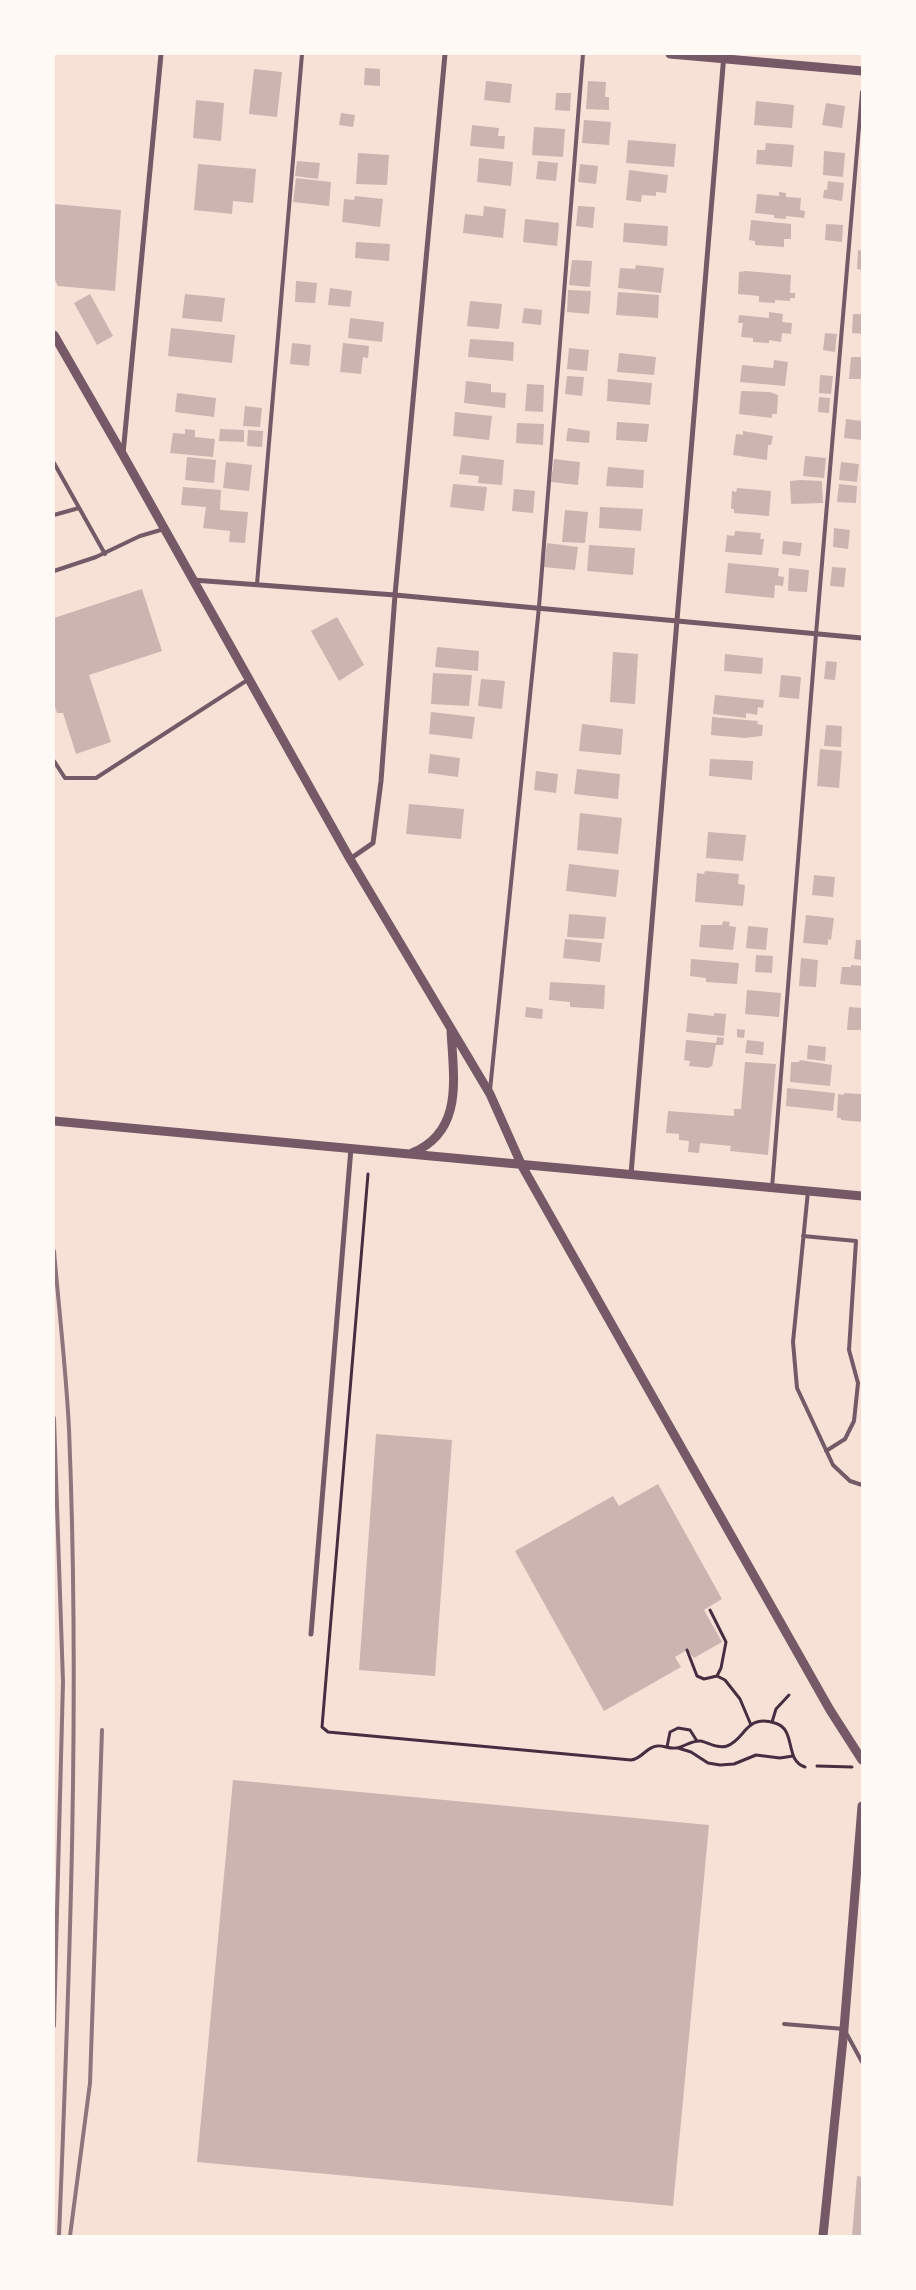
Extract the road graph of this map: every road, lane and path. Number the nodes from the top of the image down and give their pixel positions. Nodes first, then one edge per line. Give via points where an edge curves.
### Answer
1 (161, 54) edge
2 (302, 54) edge
3 (445, 54) edge
4 (583, 54) edge
5 (670, 54) edge
6 (724, 57) edge
7 (862, 71) edge
8 (862, 92) edge
9 (54, 335) edge
10 (123, 454) junction
11 (54, 463) edge
12 (79, 508) junction
13 (54, 515) edge
14 (164, 529) junction
15 (104, 554) junction
16 (54, 571) edge
17 (192, 580) junction
18 (257, 584) junction
19 (395, 595) junction
20 (539, 607) junction
21 (678, 620) junction
22 (816, 634) junction
23 (862, 638) edge
24 (249, 678) junction
25 (54, 761) edge
26 (350, 859) junction
27 (450, 1026) junction
28 (490, 1094) junction
29 (54, 1121) edge
30 (351, 1148) junction
31 (410, 1154) junction
32 (522, 1166) junction
33 (368, 1174) dead end
34 (631, 1174) junction
35 (772, 1188) junction
36 (808, 1191) junction
37 (862, 1196) edge
38 (803, 1236) junction
39 (826, 1451) junction
40 (862, 1485) edge
41 (710, 1610) dead end
42 (311, 1634) dead end
43 (687, 1650) dead end
44 (717, 1676) junction
45 (789, 1695) dead end
46 (772, 1722) junction
47 (750, 1725) junction
48 (697, 1741) junction
49 (667, 1747) junction
50 (678, 1748) junction
51 (793, 1756) junction
52 (862, 1760) edge
53 (817, 1766) dead end
54 (804, 1767) dead end
55 (854, 1767) dead end
56 (862, 1806) edge
57 (784, 2024) dead end
58 (844, 2029) junction
59 (862, 2062) edge
60 (823, 2236) edge

1 - 10 street
2 - 18 lane
3 - 19 street
4 - 20 lane
5 - 6 street
6 - 7 street
6 - 21 street
8 - 22 lane
9 - 10 street
10 - 14 street
11 - 12 lane
12 - 13 lane
12 - 15 lane
14 - 15 lane via 140,536
14 - 17 street
15 - 16 lane
17 - 18 street
17 - 24 street
18 - 19 street
19 - 20 street
19 - 26 street via 373,844
20 - 21 street
20 - 28 lane
21 - 22 street
21 - 34 street
22 - 23 street
22 - 35 lane
24 - 25 lane via 96,778 65,778
24 - 26 street
26 - 27 street
27 - 28 street
27 - 31 street via 454,1099 436,1140
28 - 32 street
29 - 30 street
30 - 31 street
30 - 42 street
31 - 32 street
32 - 34 street
32 - 52 street via 830,1710
33 - 49 path via 322,1727 328,1732 622,1760 639,1759 654,1746
34 - 35 street
35 - 36 street
36 - 37 street
36 - 38 lane
38 - 39 lane via 793,1342 797,1388
38 - 39 lane via 856,1241 849,1350 858,1383 854,1421 845,1439
39 - 40 lane via 833,1465 850,1482
41 - 44 path via 726,1642
43 - 44 path via 697,1676 704,1679
44 - 47 path via 725,1680 740,1699
45 - 46 path via 776,1709
46 - 47 path
46 - 51 path via 787,1732
47 - 48 path via 726,1746
48 - 49 path via 690,1730 678,1728 670,1732
48 - 50 path
49 - 50 path
50 - 51 path via 708,1763 720,1765 756,1756
51 - 54 path
53 - 55 path
56 - 58 street
57 - 58 lane
58 - 59 lane
58 - 60 street

